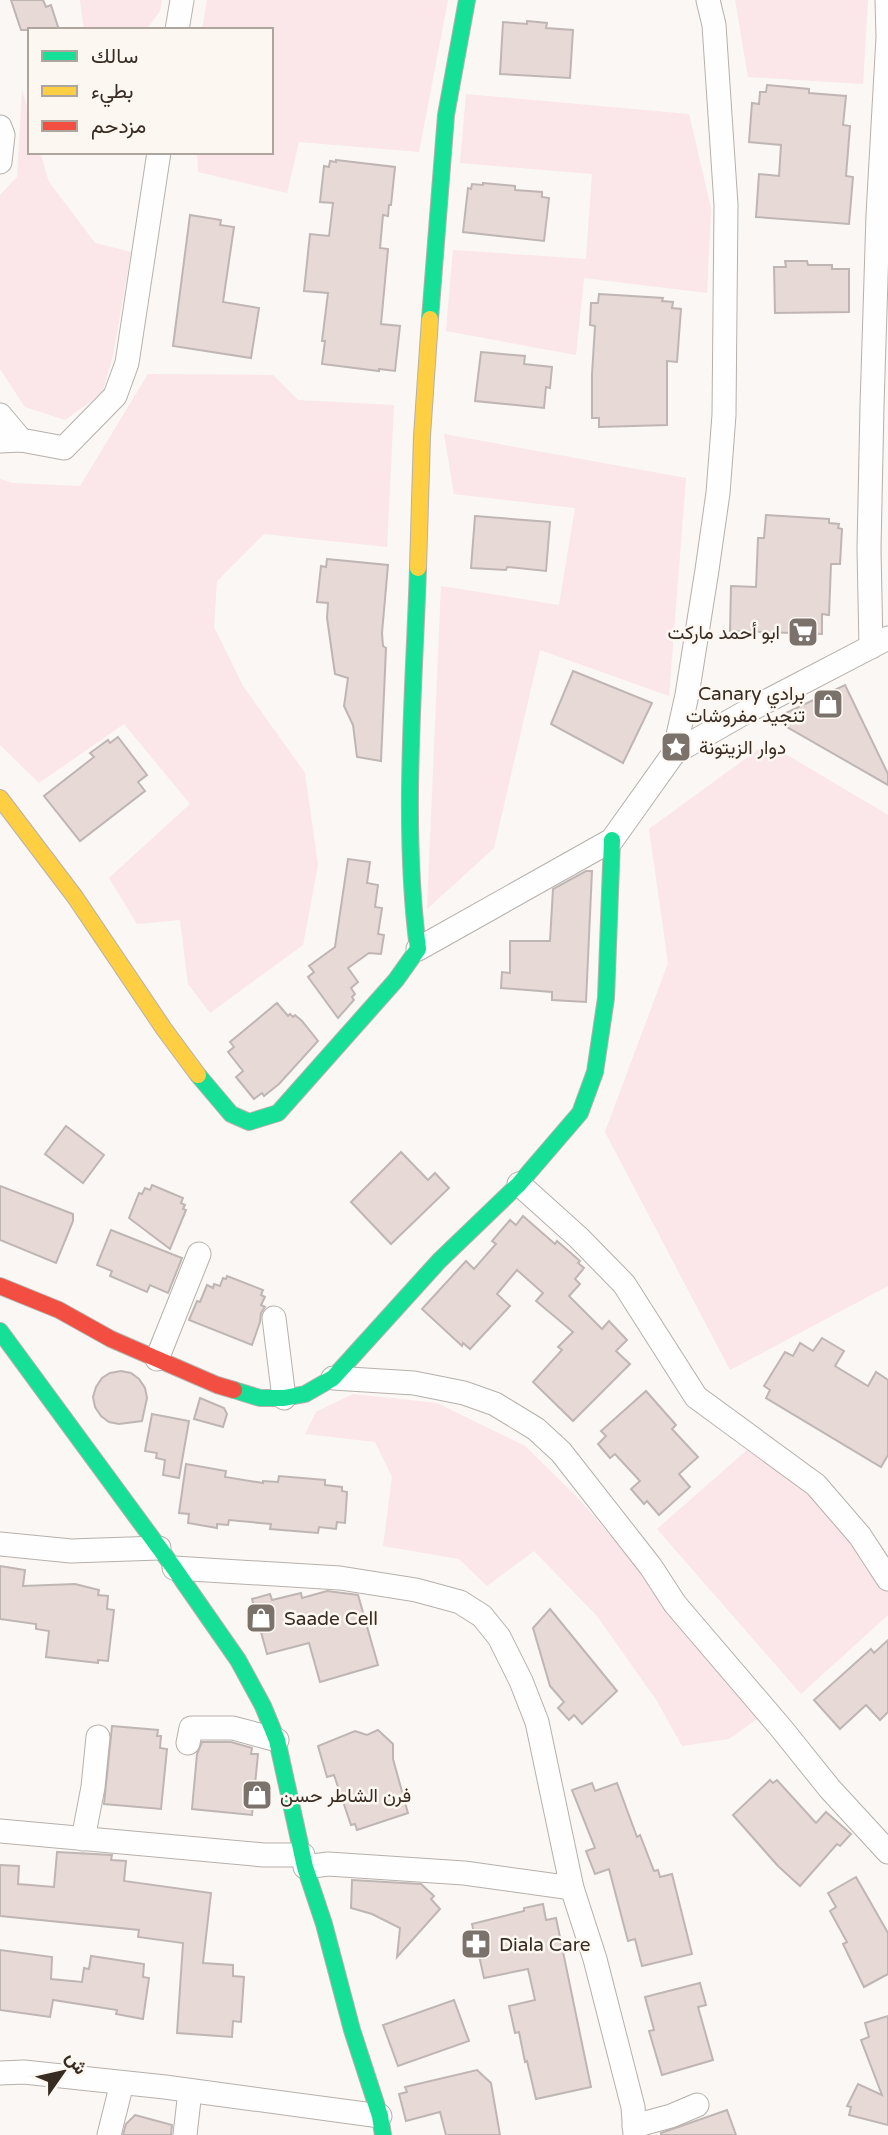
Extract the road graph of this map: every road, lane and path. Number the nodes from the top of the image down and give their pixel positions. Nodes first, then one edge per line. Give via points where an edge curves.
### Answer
1 (182, 0) edge
2 (467, 0) edge
3 (708, 0) edge
4 (887, 0) edge
5 (177, 28) edge
6 (887, 90) edge
7 (0, 127) edge
8 (159, 154) edge
9 (0, 162) edge
10 (883, 243) edge
11 (0, 415) edge
12 (10, 440) edge
13 (879, 643) edge
14 (674, 753) junction
15 (0, 798) edge
16 (612, 840) junction
17 (418, 949) junction
18 (519, 1184) junction
19 (199, 1254) dead end
20 (0, 1286) edge
21 (274, 1318) dead end
22 (0, 1331) edge
23 (157, 1359) junction
24 (333, 1378) junction
25 (284, 1398) junction
26 (0, 1544) edge
27 (159, 1548) junction
28 (174, 1568) junction
29 (888, 1579) edge
30 (98, 1737) dead end
31 (277, 1740) junction
32 (188, 1743) dead end
33 (0, 1831) edge
34 (83, 1839) junction
35 (888, 1852) edge
36 (304, 1861) junction
37 (572, 1888) junction
38 (0, 2073) edge
39 (122, 2083) junction
40 (190, 2091) junction
41 (697, 2105) dead end
42 (382, 2125) edge
43 (634, 2131) edge
44 (109, 2135) edge
45 (184, 2135) edge

1 - 5 street
2 - 17 street via 446,115 422,436 411,812
3 - 14 street via 714,25 726,205 724,415 707,570
4 - 6 street
6 - 10 street
7 - 9 street
8 - 12 street via 127,363 115,396 64,448
10 - 13 street via 870,483
11 - 12 street
13 - 14 street
14 - 16 street
15 - 17 street via 206,1086 231,1114 249,1122 278,1113
16 - 17 street
16 - 18 street via 606,998 595,1072 580,1113
18 - 24 street via 439,1262
18 - 29 street via 624,1284 696,1397 816,1485 860,1536
19 - 23 street
20 - 23 street
21 - 25 street
22 - 27 street
23 - 25 street via 217,1385 260,1398
24 - 25 street via 306,1394
24 - 35 street via 414,1383 464,1393 495,1404 536,1429 561,1452 675,1604
26 - 27 street via 71,1551
27 - 28 street
28 - 31 street via 237,1660
28 - 37 street via 353,1580 460,1602 482,1616 499,1637 537,1721
30 - 34 street
31 - 32 street via 233,1728 191,1728
31 - 36 street
33 - 34 street
34 - 36 street
36 - 37 street via 452,1872
36 - 42 street
37 - 43 street via 633,2107
38 - 39 street
39 - 40 street
39 - 44 street
40 - 42 street
40 - 45 street
41 - 43 street

